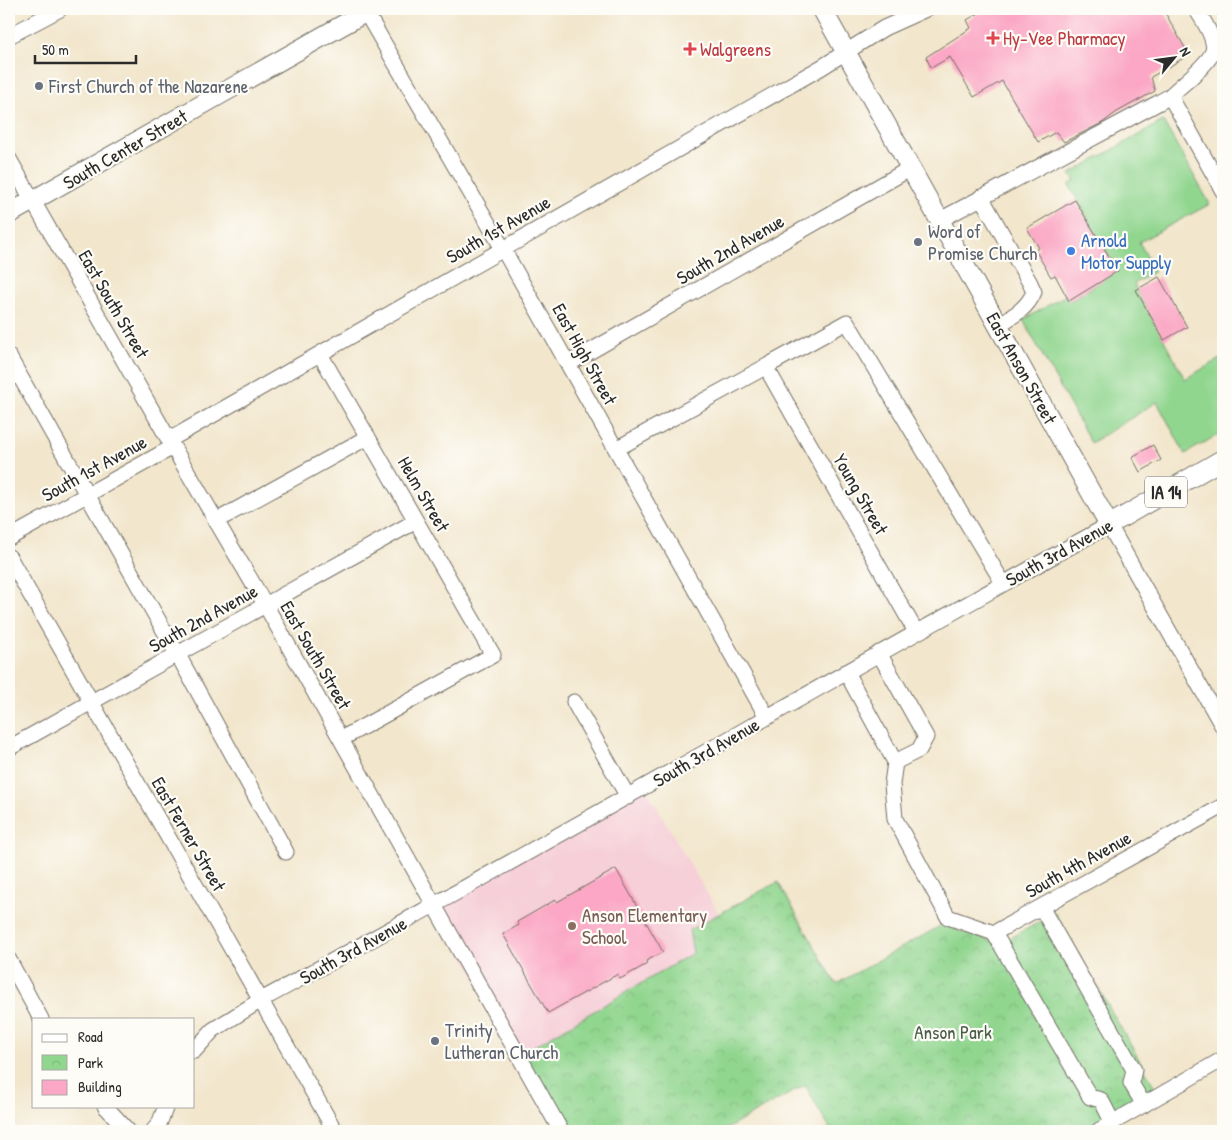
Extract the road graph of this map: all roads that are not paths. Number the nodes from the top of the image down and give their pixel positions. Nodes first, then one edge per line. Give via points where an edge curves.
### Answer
1 (60, 9) edge
2 (822, 9) edge
3 (926, 9) edge
4 (1196, 9) edge
5 (367, 10) edge
6 (9, 36) edge
7 (846, 52) junction
8 (1170, 96) junction
9 (9, 159) edge
10 (911, 168) junction
11 (1223, 191) edge
12 (981, 197) junction
13 (32, 201) junction
14 (9, 214) edge
15 (940, 220) junction
16 (503, 249) junction
17 (998, 325) junction
18 (320, 354) junction
19 (9, 357) edge
20 (568, 364) junction
21 (771, 376) dead end
22 (368, 437) junction
23 (170, 444) junction
24 (616, 449) junction
25 (1223, 459) edge
26 (87, 495) junction
27 (216, 521) junction
28 (416, 522) junction
29 (1109, 525) junction
30 (9, 538) edge
31 (9, 557) edge
32 (1003, 583) junction
33 (266, 606) junction
34 (916, 632) junction
35 (879, 653) junction
36 (178, 655) junction
37 (846, 672) junction
38 (574, 702) dead end
39 (92, 703) junction
40 (767, 717) junction
41 (1223, 727) edge
42 (341, 739) junction
43 (9, 748) edge
44 (895, 762) junction
45 (628, 797) junction
46 (1223, 806) edge
47 (286, 852) dead end
48 (435, 904) junction
49 (1041, 907) junction
50 (994, 933) junction
51 (9, 960) edge
52 (261, 1000) junction
53 (40, 1018) edge
54 (195, 1050) edge
55 (1223, 1059) edge
56 (1144, 1105) junction
57 (107, 1108) edge
58 (165, 1108) edge
59 (1113, 1122) junction
60 (128, 1131) edge
61 (153, 1131) edge
62 (335, 1131) edge
63 (561, 1131) edge
64 (1098, 1131) edge

1 - 6 street
2 - 7 main road, East Anson Street
3 - 7 street, South 1st Avenue via 884,28
4 - 8 street via 1212,41 1213,51 1200,69
5 - 13 main road, South Center Street
5 - 16 street, East High Street
7 - 10 main road, East Anson Street
7 - 16 street, South 1st Avenue
8 - 11 street
8 - 12 street
9 - 13 street, East South Street
10 - 15 main road, East Anson Street
10 - 20 street, South 2nd Avenue
12 - 15 street
12 - 17 street via 1034,292 1030,302
13 - 14 main road, South Center Street
13 - 23 street, East South Street
15 - 17 main road, East Anson Street
16 - 18 street, South 1st Avenue
16 - 20 street, East High Street
17 - 29 main road, East Anson Street
18 - 22 street, Helm Street
18 - 23 street, South 1st Avenue
19 - 26 street
20 - 24 street, East High Street
21 - 34 street, Young Street
22 - 27 street
22 - 28 street, Helm Street
23 - 26 street, South 1st Avenue
23 - 27 street, East South Street
24 - 32 street via 847,322
24 - 40 street, East High Street
25 - 29 main road, South 3rd Avenue / IA 14
26 - 30 street, South 1st Avenue
26 - 36 street
27 - 33 street, East South Street
28 - 33 street, South 2nd Avenue
28 - 42 street, Helm Street via 493,655
29 - 32 street, South 3rd Avenue
29 - 41 street, East Anson Street
31 - 39 street, East Ferner Street
32 - 34 street, South 3rd Avenue
33 - 36 street, South 2nd Avenue
33 - 42 street, East South Street
34 - 35 street, South 3rd Avenue
35 - 37 street, South 3rd Avenue
35 - 44 street via 926,737 919,750
36 - 39 street, South 2nd Avenue
36 - 47 street
37 - 40 street, South 3rd Avenue
37 - 44 street
38 - 45 street
39 - 43 street, South 2nd Avenue
39 - 52 street, East Ferner Street
40 - 45 street, South 3rd Avenue
42 - 48 street, East South Street
44 - 50 street via 892,784 894,819 948,917
45 - 48 street, South 3rd Avenue
46 - 49 street, South 4th Avenue
48 - 52 street, South 3rd Avenue
48 - 63 street, East South Street
49 - 50 street, South 4th Avenue
49 - 56 street via 1134,1070 1131,1083
50 - 59 street via 1090,1097 1101,1100
51 - 53 street
52 - 54 street, South 3rd Avenue via 213,1030
52 - 62 street, East Ferner Street
55 - 56 street
56 - 59 street
57 - 60 street
58 - 61 street
59 - 64 street

